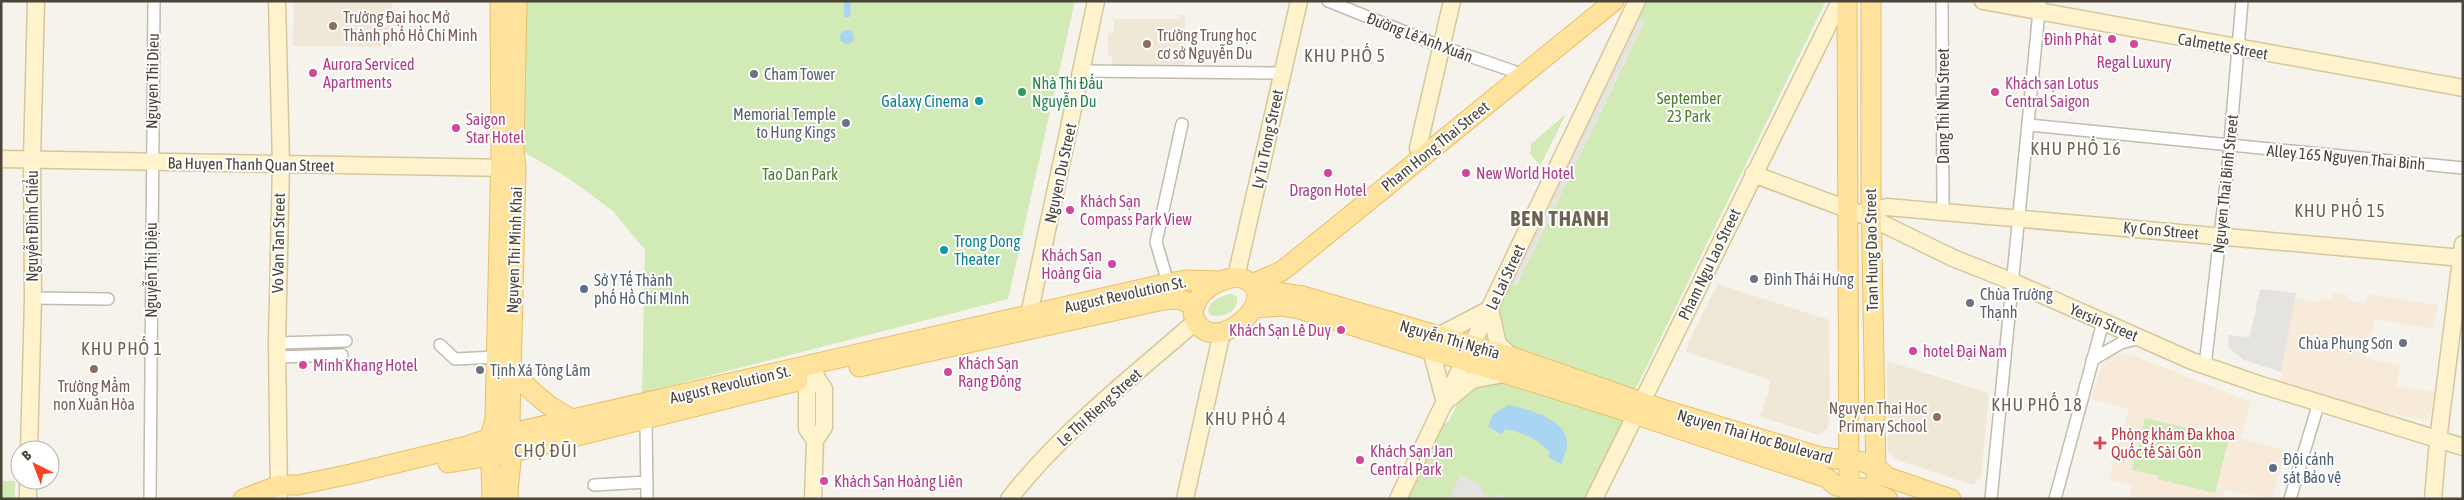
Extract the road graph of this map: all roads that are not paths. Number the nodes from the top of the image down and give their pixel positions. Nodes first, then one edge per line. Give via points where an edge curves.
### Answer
1 (36, 1) edge
2 (154, 1) edge
3 (277, 1) edge
4 (500, 1) edge
5 (517, 1) edge
6 (1096, 1) edge
7 (1299, 1) edge
8 (1328, 1) edge
9 (1452, 1) edge
10 (1598, 1) edge
11 (1614, 1) edge
12 (1636, 1) edge
13 (1840, 1) edge
14 (1847, 1) edge
15 (1861, 1) edge
16 (1871, 1) edge
17 (1942, 1) edge
18 (1983, 1) edge
19 (2242, 1) edge
20 (2040, 7) edge
21 (1825, 31) junction
22 (1847, 37) junction
23 (1440, 46) junction
24 (2239, 49) junction
25 (1081, 71) junction
26 (1282, 73) junction
27 (1516, 75) junction
28 (2463, 88) edge
29 (1182, 124) dead end
30 (2029, 124) junction
31 (2230, 146) junction
32 (1418, 148) junction
33 (1, 159) edge
34 (32, 160) junction
35 (151, 162) junction
36 (281, 164) junction
37 (508, 168) junction
38 (2463, 168) edge
39 (1754, 174) junction
40 (1856, 211) junction
41 (1943, 211) junction
42 (2019, 219) junction
43 (2220, 236) junction
44 (2462, 253) edge
45 (1298, 259) junction
46 (1854, 275) junction
47 (2011, 281) junction
48 (1168, 283) junction
49 (1244, 286) junction
50 (1304, 296) junction
51 (33, 298) junction
52 (108, 299) dead end
53 (1490, 309) junction
54 (1194, 314) junction
55 (1029, 315) junction
56 (2103, 322) junction
57 (1222, 332) junction
58 (2141, 338) junction
59 (346, 341) dead end
60 (1435, 343) junction
61 (440, 345) dead end
62 (277, 350) junction
63 (1469, 354) junction
64 (342, 355) dead end
65 (496, 357) junction
66 (2092, 360) junction
67 (1508, 366) junction
68 (2205, 366) junction
69 (510, 369) junction
70 (815, 371) junction
71 (2319, 402) junction
72 (1445, 403) junction
73 (1638, 408) junction
74 (1856, 410) junction
75 (646, 419) junction
76 (574, 420) junction
77 (513, 434) junction
78 (490, 438) junction
79 (29, 440) edge
80 (2438, 440) junction
81 (536, 447) junction
82 (2463, 447) edge
83 (513, 452) junction
84 (490, 457) junction
85 (1849, 461) junction
86 (647, 482) junction
87 (594, 485) dead end
88 (283, 494) edge
89 (1860, 494) edge
90 (502, 496) edge
91 (1015, 497) edge
92 (150, 499) edge
93 (243, 499) edge
94 (647, 499) edge
95 (814, 499) edge
96 (1185, 499) edge
97 (1398, 499) edge
98 (1594, 499) edge
99 (1951, 499) edge
100 (1991, 499) edge
101 (2055, 499) edge
102 (2290, 499) edge
103 (2433, 499) edge

1 - 34 main road, Nguyễn Đình Chiểu
2 - 35 street, Nguyen Thi Dieu
3 - 36 main road, Vo Van Tan Street
4 - 37 main road, Nguyen Thi Minh Khai
5 - 37 main road, Nguyen Thi Minh Khai via 514,149
6 - 25 main road, Nguyen Du Street
7 - 26 main road, Ly Tu Trong Street
8 - 23 street, Đường Lê Anh Xuân
9 - 23 main road
10 - 27 main road, Pham Hong Thai Street
11 - 27 main road, Pham Hong Thai Street
12 - 53 main road, Le Lai Street
13 - 21 main road, Pham Ngu Lao Street
14 - 22 main road, Tran Hung Dao Street
15 - 40 main road, Tran Hung Dao Street
16 - 40 main road, Tran Hung Dao Street
17 - 41 street, Dang Thi Nhu Street
18 - 20 main road, Calmette Street
19 - 24 street, Nguyen Thai Binh Street
20 - 24 main road, Calmette Street
20 - 30 street
21 - 22 main road
21 - 39 main road, Pham Ngu Lao Street
22 - 40 main road, Tran Hung Dao Street via 1847,72 1834,101
23 - 27 street, Đường Lê Anh Xuân
23 - 32 main road
24 - 28 main road, Calmette Street
24 - 31 street, Nguyen Thai Binh Street
25 - 26 street
25 - 55 main road, Nguyen Du Street
26 - 49 main road, Ly Tu Trong Street
27 - 32 main road, Pham Hong Thai Street
27 - 45 main road, Pham Hong Thai Street
29 - 48 street via 1156,242
30 - 31 street, Alley 165 Nguyen Thai Binh
30 - 42 street
31 - 38 street, Alley 165 Nguyen Thai Binh
31 - 43 street, Nguyen Thai Binh Street
32 - 49 main road, Pham Hong Thai Street
33 - 34 main road, Ba Huyen Thanh Quan Street
34 - 35 main road, Ba Huyen Thanh Quan Street
34 - 51 main road, Nguyễn Đình Chiểu
35 - 36 main road, Ba Huyen Thanh Quan Street
35 - 92 street, Nguyễn Thị Diệu
36 - 37 main road, Ba Huyen Thanh Quan Street
36 - 62 main road, Vo Van Tan Street
37 - 65 main road, Nguyen Thi Minh Khai
37 - 69 main road, Nguyen Thi Minh Khai
39 - 40 main road, Yersin Street
39 - 73 main road, Pham Ngu Lao Street
40 - 41 main road, Ky Con Street via 1887,207
40 - 46 main road, Tran Hung Dao Street
40 - 46 main road, Tran Hung Dao Street
40 - 47 main road, Yersin Street via 1953,258
41 - 42 main road, Ky Con Street
42 - 43 main road, Ky Con Street
42 - 47 street
43 - 44 main road, Ky Con Street
43 - 68 street, Nguyen Thai Binh Street
44 - 80 main road
45 - 49 main road, Pham Hong Thai Street via 1282,270
45 - 50 main road via 1297,280
46 - 74 main road, Tran Hung Dao Street
47 - 56 main road, Yersin Street
47 - 100 street
48 - 49 main road, August Revolution St. via 1186,280
48 - 55 main road, August Revolution St.
49 - 50 main road, Nguyễn Thị Nghĩa
49 - 54 main road via 1204,291
49 - 57 main road via 1245,320
49 - 60 main road, Nguyễn Thị Nghĩa via 1281,306
50 - 60 main road, Nguyễn Thị Nghĩa
51 - 52 street
51 - 79 main road, Nguyễn Đình Chiểu
53 - 60 main road
53 - 63 main road, Le Lai Street
53 - 67 main road via 1498,344
54 - 57 main road via 1206,330
54 - 70 main road, August Revolution St. via 1180,299 1163,300
54 - 91 main road, Le Thi Rieng Street via 1089,413
55 - 70 main road, August Revolution St.
56 - 58 main road, Yersin Street
56 - 66 street
57 - 96 main road
58 - 66 street via 2121,343
58 - 68 main road, Yersin Street
59 - 62 street
60 - 63 main road, Nguyễn Thị Nghĩa
60 - 72 main road
61 - 65 street via 455,359
62 - 64 street
62 - 88 main road, Vo Van Tan Street
63 - 67 main road, Nguyễn Thị Nghĩa
63 - 72 main road, Le Lai Street
65 - 78 main road, Nguyen Thi Minh Khai via 495,419
66 - 101 street
67 - 72 main road via 1472,380
67 - 73 main road, Nguyễn Thị Nghĩa
68 - 71 main road, Yersin Street
69 - 76 main road via 554,411
69 - 77 main road, Nguyen Thi Minh Khai
70 - 75 main road, August Revolution St.
70 - 76 main road, August Revolution St.
70 - 95 main road via 824,389 824,427 814,440
71 - 80 main road, Yersin Street
71 - 102 street
72 - 97 main road, Le Lai Street
73 - 85 main road, Nguyen Thai Hoc Boulevard
73 - 89 main road, Nguyen Thai Hoc Boulevard via 1827,478
73 - 98 main road, Pham Ngu Lao Street
74 - 85 main road, Tran Hung Dao Street
74 - 85 main road, Tran Hung Dao Street via 1838,440
75 - 81 main road, August Revolution St.
75 - 86 street
76 - 77 main road, August Revolution St.
77 - 78 main road, August Revolution St.
77 - 83 main road, Nguyen Thi Minh Khai
78 - 84 main road, Nguyen Thi Minh Khai
78 - 88 main road, August Revolution St. via 298,485
80 - 82 main road, Yersin Street
80 - 103 main road
81 - 83 main road, August Revolution St.
81 - 90 main road
83 - 84 main road, August Revolution St.
83 - 90 main road, Nguyen Thi Minh Khai
84 - 88 main road, August Revolution St. via 469,458 299,495
84 - 90 main road, Nguyen Thi Minh Khai
85 - 89 main road, Tran Hung Dao Street
85 - 89 main road, Tran Hung Dao Street
85 - 99 main road, Nguyen Thai Hoc Boulevard
86 - 87 street
86 - 94 street
88 - 93 main road, August Revolution St.

